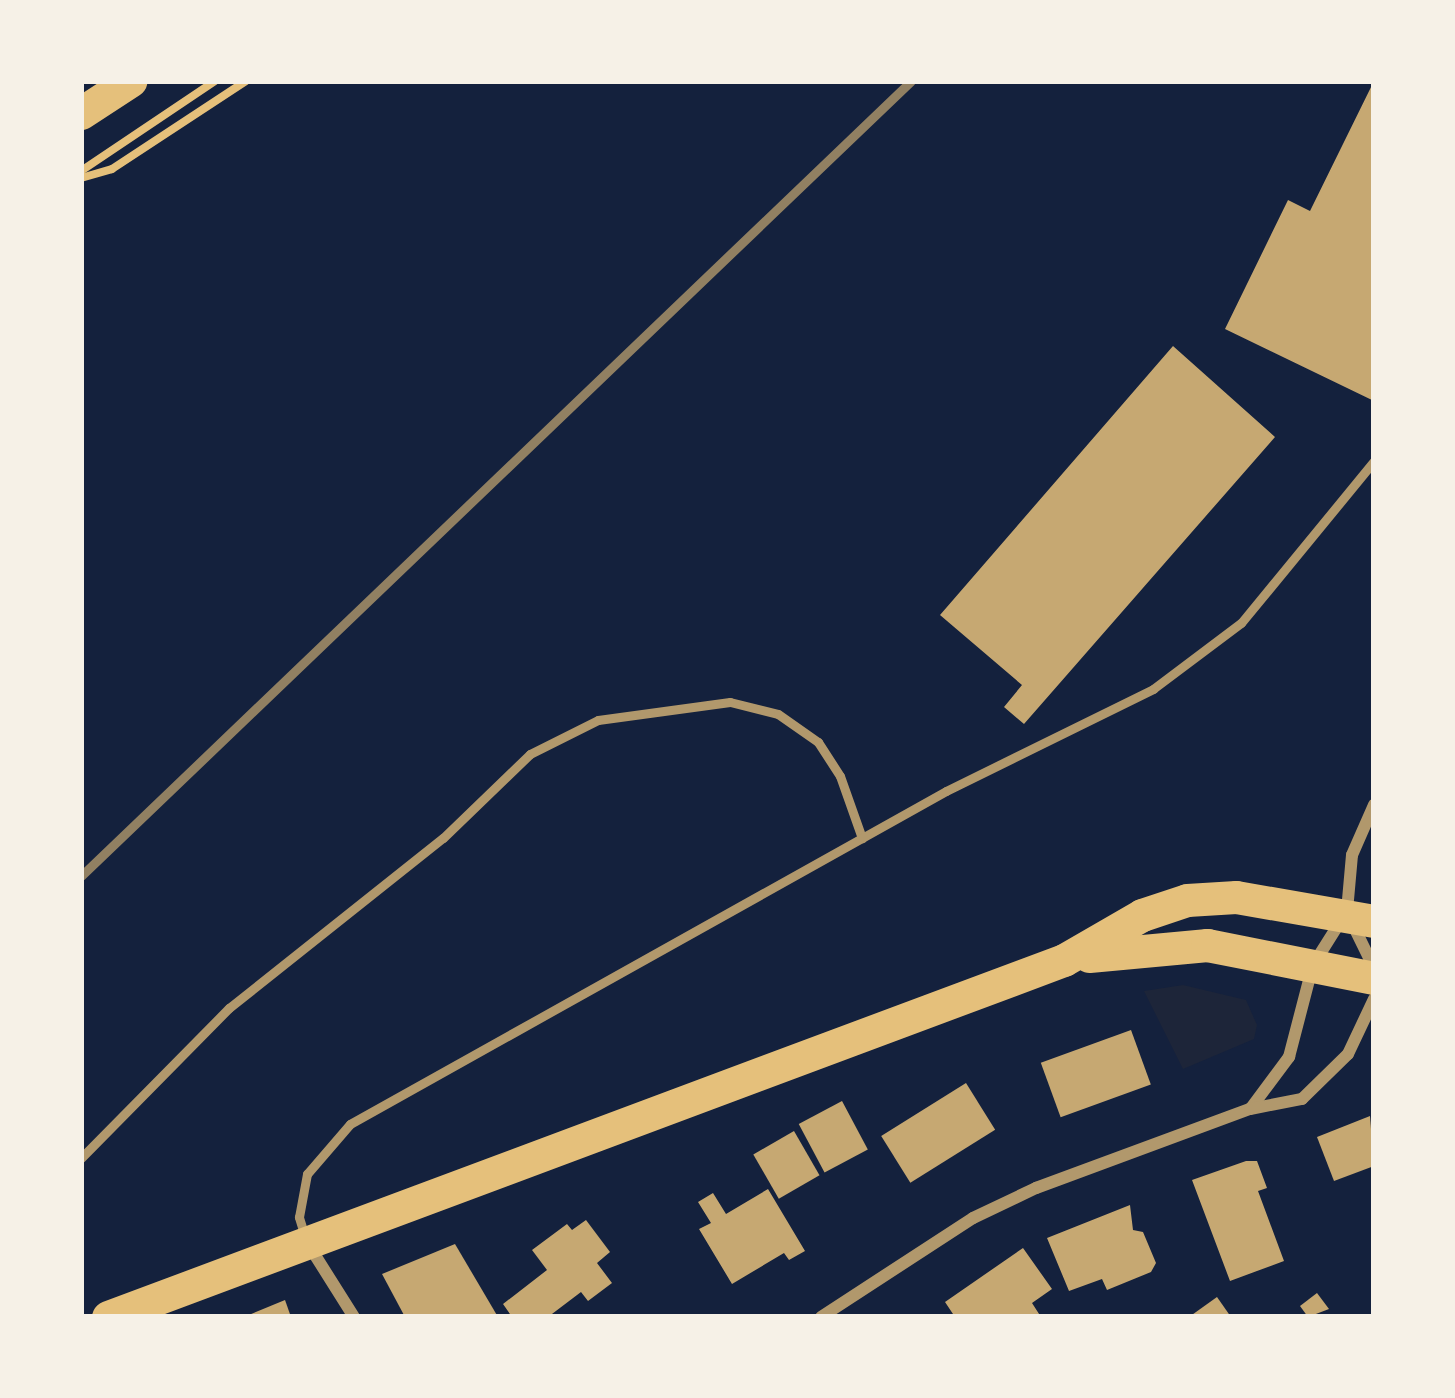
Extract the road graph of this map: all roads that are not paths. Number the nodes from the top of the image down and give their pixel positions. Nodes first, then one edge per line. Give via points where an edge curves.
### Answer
1 (130, 81) edge
2 (81, 113) edge
3 (1374, 461) edge
4 (1374, 805) edge
5 (862, 838) junction
6 (1360, 916) edge
7 (1064, 960) junction
8 (1313, 965) junction
9 (1374, 968) edge
10 (1374, 978) edge
11 (1374, 999) edge
12 (1250, 1109) junction
13 (81, 1158) edge
14 (305, 1238) junction
15 (108, 1317) edge
16 (353, 1317) edge
17 (821, 1317) edge

1 - 2 highway
3 - 5 lane via 1241,623 1200,659
4 - 6 street via 1352,855
5 - 13 lane via 818,742 778,714 730,702 598,720 530,754 443,838 229,1008
5 - 14 lane via 350,1124 307,1174 299,1217
6 - 7 highway via 1236,897 1187,900 1142,915
6 - 8 street
6 - 9 street
7 - 8 highway via 1207,945
7 - 14 highway
8 - 10 highway
8 - 12 street via 1289,1057
11 - 12 street via 1348,1054 1313,1090
12 - 17 street via 1036,1187
14 - 15 highway
14 - 16 street

